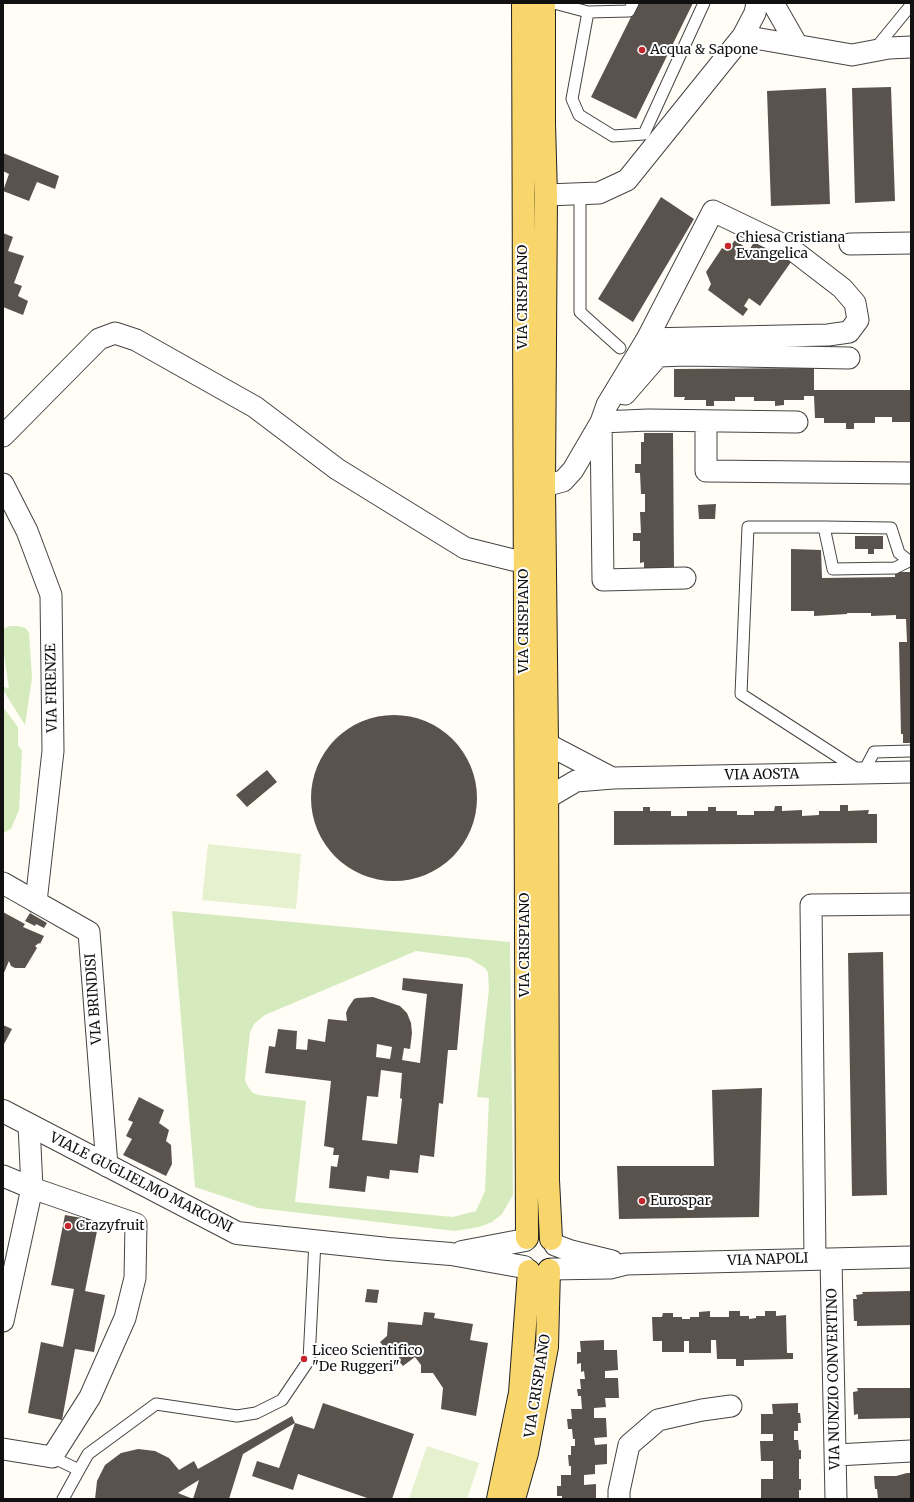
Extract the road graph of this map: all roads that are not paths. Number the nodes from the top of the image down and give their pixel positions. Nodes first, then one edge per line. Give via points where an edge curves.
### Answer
1 (523, 3) edge
2 (544, 3) edge
3 (554, 3) edge
4 (633, 3) edge
5 (704, 3) edge
6 (757, 3) edge
7 (773, 3) edge
8 (911, 5) edge
9 (588, 12) junction
10 (743, 36) junction
11 (797, 45) junction
12 (911, 46) edge
13 (874, 51) junction
14 (580, 194) junction
15 (546, 195) junction
16 (911, 243) edge
17 (850, 244) dead end
18 (647, 339) junction
19 (620, 348) dead end
20 (849, 358) dead end
21 (706, 421) junction
22 (601, 422) junction
23 (797, 422) dead end
24 (3, 436) edge
25 (911, 474) edge
26 (3, 484) edge
27 (544, 486) junction
28 (824, 527) junction
29 (524, 561) junction
30 (685, 578) dead end
31 (547, 744) junction
32 (911, 751) edge
33 (911, 772) edge
34 (864, 773) junction
35 (612, 778) junction
36 (547, 798) junction
37 (3, 883) edge
38 (36, 902) junction
39 (911, 904) edge
40 (3, 1111) edge
41 (29, 1125) junction
42 (107, 1166) junction
43 (3, 1176) edge
44 (32, 1188) junction
45 (526, 1239) junction
46 (315, 1242) junction
47 (553, 1242) junction
48 (452, 1254) junction
49 (911, 1257) edge
50 (823, 1259) junction
51 (626, 1264) junction
52 (538, 1269) junction
53 (3, 1321) edge
54 (731, 1406) dead end
55 (3, 1449) edge
56 (911, 1451) edge
57 (836, 1455) junction
58 (52, 1457) junction
59 (79, 1470) junction
60 (63, 1499) edge
61 (498, 1499) edge
62 (514, 1499) edge
63 (619, 1499) edge
64 (836, 1499) edge

1 - 29 main road, VIA CRISPIANO
2 - 15 main road, VIA CRISPIANO
3 - 9 lane
4 - 9 lane via 629,11
5 - 9 lane via 644,134 613,136 579,115 572,99
6 - 10 street via 755,13
7 - 11 street
8 - 13 lane
10 - 11 street
10 - 14 street via 627,180 599,193
11 - 13 street via 852,55
12 - 13 street
14 - 15 street
14 - 19 lane via 580,312
15 - 27 main road, VIA CRISPIANO
16 - 17 street
18 - 18 street via 828,335 849,332 858,320 855,303 842,288 790,248 713,211
18 - 22 street via 607,405
20 - 22 street via 658,356
21 - 22 street
21 - 23 street
21 - 25 street via 706,471
22 - 27 street via 573,470 563,481
22 - 30 street via 603,580
24 - 29 street via 99,339 115,333 136,340 255,408 337,469 465,548
26 - 38 street, VIA FIRENZE via 27,531 51,596 53,751
27 - 31 main road, VIA CRISPIANO
28 - 28 lane via 891,528 899,553 910,561 895,568 833,569
28 - 34 lane via 748,527 741,694
29 - 45 main road, VIA CRISPIANO
31 - 35 street
31 - 36 main road, VIA CRISPIANO
32 - 34 lane via 874,752
33 - 34 street, VIA AOSTA
34 - 35 street, VIA AOSTA
35 - 36 street, VIA AOSTA via 576,781
36 - 47 main road, VIA CRISPIANO via 548,1180
37 - 38 street, VIA BRINDISI
38 - 42 street, VIA BRINDISI via 89,932
39 - 50 street, VIA NUNZIO CONVERTINO via 811,905
40 - 41 street, VIALE GUGLIELMO MARCONI
41 - 42 street, VIALE GUGLIELMO MARCONI
41 - 44 street
42 - 46 street, VIALE GUGLIELMO MARCONI via 237,1233
43 - 44 street
44 - 53 street
44 - 58 street via 136,1224 135,1278 125,1318 90,1397
45 - 47 main road via 543,1235
45 - 48 street, VIALE GUGLIELMO MARCONI
45 - 52 main road via 519,1249 519,1258
46 - 48 street, VIALE GUGLIELMO MARCONI
46 - 59 lane via 310,1360 282,1400 256,1413 237,1416 156,1404 88,1454
47 - 51 street, VIA NAPOLI via 571,1250
47 - 52 main road via 557,1257
48 - 52 street, VIALE GUGLIELMO MARCONI
49 - 50 street, VIA NAPOLI
50 - 51 street, VIA NAPOLI
50 - 57 street, VIA NUNZIO CONVERTINO
51 - 52 street, VIA NAPOLI via 610,1268
52 - 61 main road, VIA CRISPIANO via 520,1393
52 - 62 main road, VIA CRISPIANO via 547,1347 527,1453
54 - 63 street via 658,1420 629,1446
55 - 58 street
56 - 57 street
57 - 64 street, VIA NUNZIO CONVERTINO
58 - 59 lane
59 - 60 lane

